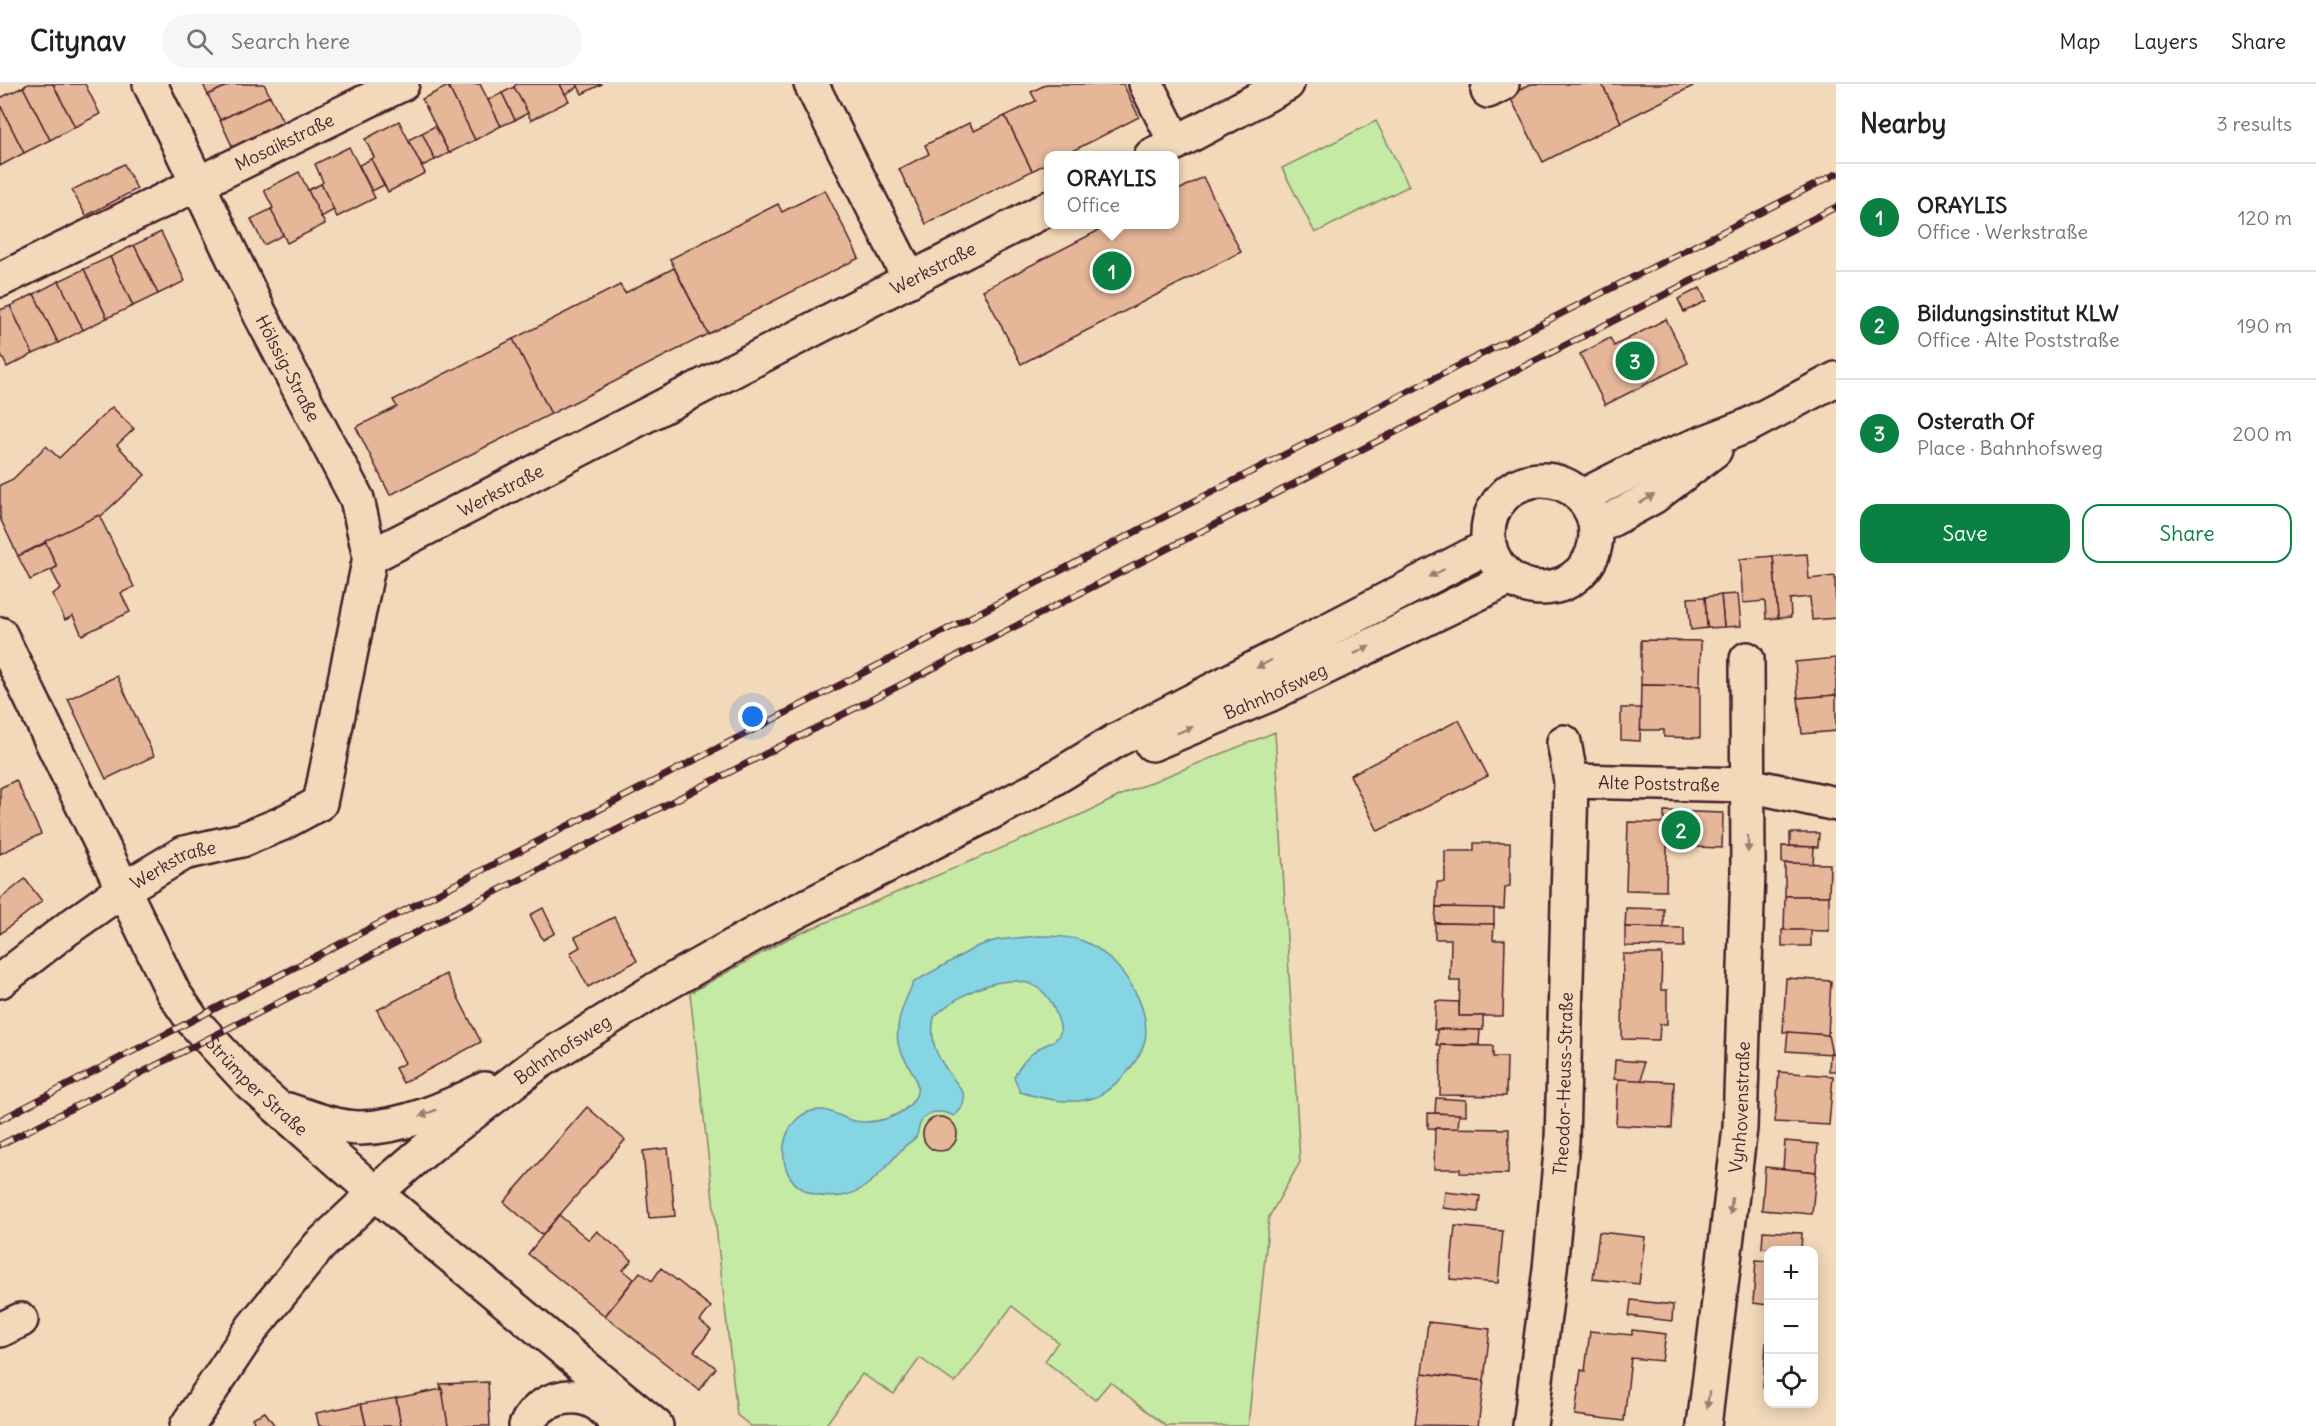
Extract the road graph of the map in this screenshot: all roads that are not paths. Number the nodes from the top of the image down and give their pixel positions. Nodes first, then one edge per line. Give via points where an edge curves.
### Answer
1 (150, 84) edge
2 (402, 84) edge
3 (811, 84) edge
4 (1146, 84) edge
5 (1287, 84) edge
6 (1163, 149) edge
7 (198, 183) junction
8 (1044, 211) edge
9 (0, 280) edge
10 (910, 280) junction
11 (1836, 379) edge
12 (1748, 426) junction
13 (1581, 497) junction
14 (1596, 528) junction
15 (1489, 546) junction
16 (370, 557) junction
17 (1510, 578) junction
18 (0, 634) edge
19 (1747, 659) dead end
20 (1564, 742) dead end
21 (1571, 781) junction
22 (1749, 785) junction
23 (1033, 791) junction
24 (1836, 804) edge
25 (122, 890) junction
26 (0, 981) edge
27 (538, 1064) junction
28 (277, 1107) junction
29 (375, 1193) junction
30 (187, 1426) edge
31 (526, 1426) edge
32 (617, 1426) edge
33 (656, 1426) edge
34 (1530, 1426) edge
35 (1704, 1426) edge

1 - 7 street, Hölssig-Straße
2 - 7 street, Mosaikstraße
3 - 10 street
4 - 6 street
5 - 6 street
7 - 9 street
7 - 16 street, Hölssig-Straße via 274,342 357,499
8 - 10 street, Werkstraße
10 - 16 street, Werkstraße
11 - 12 street
12 - 13 street via 1638,468
14 -> 12 street via 1653,497
13 - 14 street
13 - 15 street via 1548,480 1521,484 1501,499 1489,521
14 - 17 street via 1595,546 1588,563 1561,585 1543,589
15 - 17 street via 1493,558
15 -> 23 street, Bahnhofsweg via 1114,741
16 - 25 street, Werkstraße via 320,803 242,840 184,854
23 -> 17 street, Bahnhofsweg via 1271,694
18 - 25 street, Strümper Straße
19 - 22 street
20 - 21 street, Theodor-Heuss-Straße
21 - 22 street, Alte Poststraße
21 - 34 street, Theodor-Heuss-Straße via 1562,1142
22 - 24 street, Alte Poststraße
22 -> 35 street, Vynhovenstraße via 1740,1128
23 - 27 street, Bahnhofsweg via 774,923 655,990
25 - 26 street
25 - 28 street, Strümper Straße via 173,992 193,1021
27 -> 28 street via 470,1097 402,1123 360,1128 324,1122
27 - 29 street, Bahnhofsweg
28 - 29 street, Strümper Straße
29 - 30 street, Bahnhofsweg via 319,1246 253,1327
29 - 33 street, Strümper Straße
31 - 32 street via 538,1409 566,1397 597,1403

